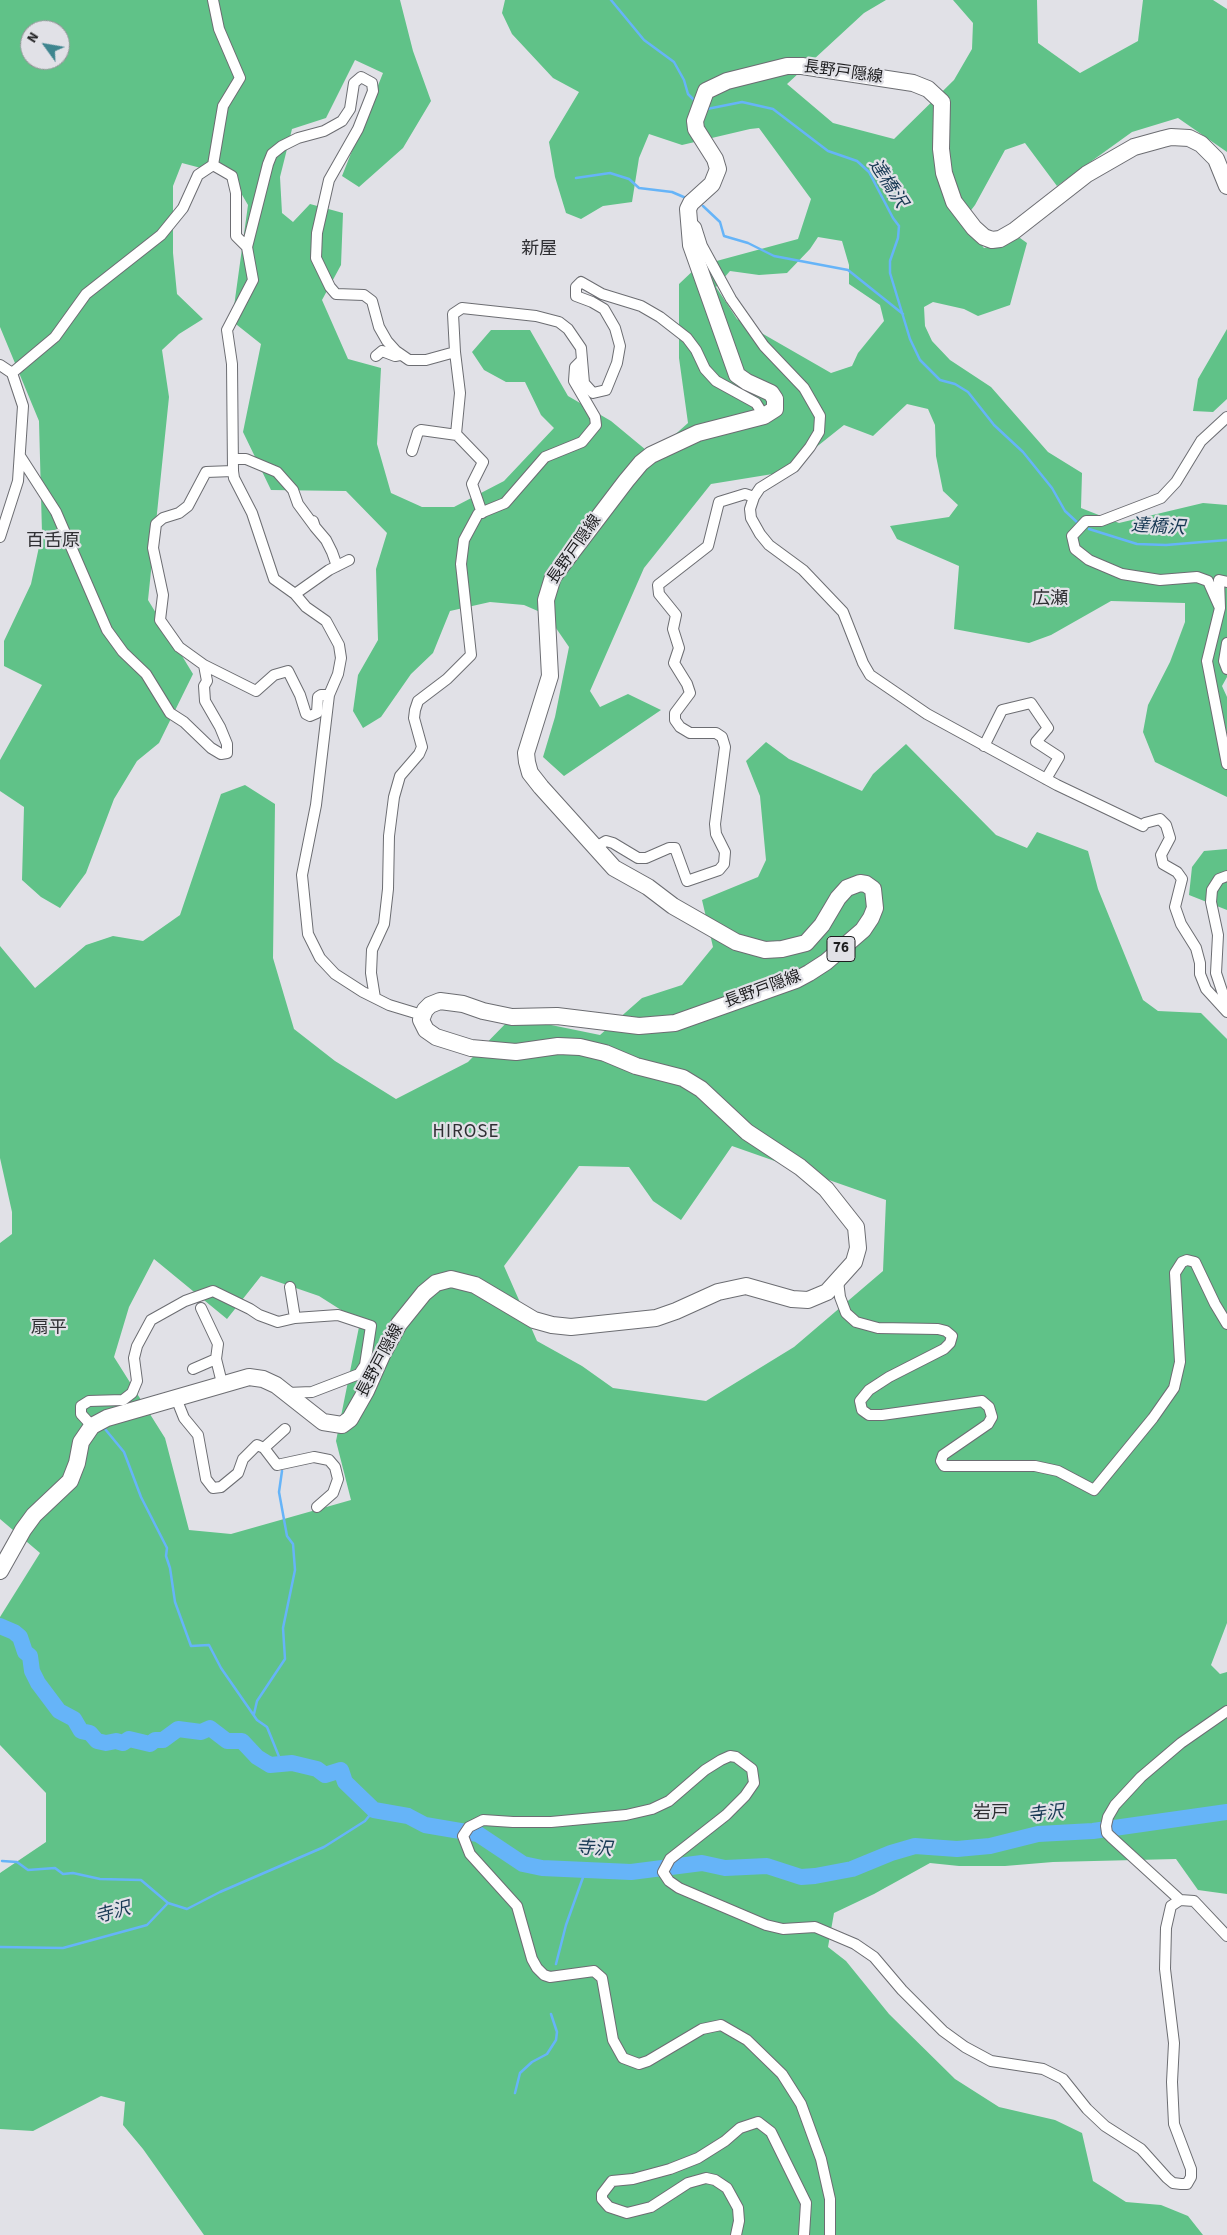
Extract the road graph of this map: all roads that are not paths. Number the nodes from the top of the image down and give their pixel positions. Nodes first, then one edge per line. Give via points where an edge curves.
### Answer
1 (213, 0) edge
2 (213, 165) junction
3 (1227, 186) edge
4 (689, 221) junction
5 (247, 247) junction
6 (455, 352) junction
7 (401, 355) junction
8 (376, 356) dead end
9 (581, 361) junction
10 (0, 365) edge
11 (12, 373) junction
12 (764, 416) junction
13 (1227, 417) edge
14 (457, 435) junction
15 (412, 451) dead end
16 (20, 456) junction
17 (233, 459) junction
18 (233, 471) junction
19 (754, 497) junction
20 (482, 512) junction
21 (312, 514) dead end
22 (315, 527) junction
23 (0, 537) edge
24 (350, 560) dead end
25 (337, 566) junction
26 (1227, 582) edge
27 (295, 594) junction
28 (1220, 608) junction
29 (1227, 643) edge
30 (204, 665) junction
31 (1227, 669) edge
32 (329, 695) junction
33 (984, 746) junction
34 (1227, 764) edge
35 (1046, 779) junction
36 (594, 848) junction
37 (1227, 876) edge
38 (375, 998) junction
39 (1227, 1006) edge
40 (1227, 1012) edge
41 (422, 1015) junction
42 (838, 1281) junction
43 (290, 1287) dead end
44 (201, 1308) dead end
45 (295, 1318) junction
46 (1227, 1324) edge
47 (216, 1359) junction
48 (193, 1369) dead end
49 (222, 1383) junction
50 (287, 1393) junction
51 (176, 1398) junction
52 (92, 1426) junction
53 (286, 1429) dead end
54 (264, 1448) junction
55 (317, 1507) dead end
56 (0, 1571) edge
57 (1227, 1710) edge
58 (1180, 1900) junction
59 (1227, 1936) edge
60 (736, 2235) edge
61 (804, 2235) edge
62 (830, 2235) edge

1 - 2 street via 219,29 240,78 223,106
2 - 5 street via 232,176 236,193 236,236
2 - 11 street via 198,175 183,208 161,235 86,294 55,337
3 - 4 main road, 長野戸隠線 via 1216,158 1201,144 1189,138 1163,138 1134,147 1087,174 1014,231 992,240 974,228 954,202 944,173 941,149 942,102 928,88 914,83 787,66 727,81 706,91 695,121 696,129 718,169 712,184 691,203
4 - 12 main road, 長野戸隠線 via 691,245 732,366 737,375 771,393 775,399 774,409
4 - 19 street via 696,228 702,246 731,299 764,346 804,388 820,416 818,432 794,467 760,488
5 - 7 street via 272,154 298,138 324,131 342,121 350,109 354,83 361,77 367,79 372,83 373,92 348,149 329,180 317,233 316,258 336,294 364,295 372,301 379,327
5 - 17 street via 253,280 227,330 232,364
6 - 7 street via 426,360 409,360
6 - 9 street via 453,314 462,308 536,316 559,322 582,348
6 - 14 street via 460,393
7 - 8 street via 382,351
9 - 12 street via 584,383 593,393 606,390 620,346 615,328 604,309 576,296 576,287 581,282 660,317 687,338 716,382 756,402
9 - 20 street via 575,367 574,381 595,417 596,425 582,442 546,456 505,503
10 - 11 street
11 - 16 street via 23,406
12 - 36 main road, 長野戸隠線 / 76 via 698,433 641,463 565,560 548,588 550,676 526,753 527,762 530,773
13 - 28 street via 1201,441 1176,482 1161,498 1101,521 1086,521 1072,536 1075,549 1089,560 1122,574 1160,580 1197,577 1208,581
14 - 15 street via 421,430
14 - 20 street via 483,462 472,484
16 - 23 street via 18,481
16 - 30 street via 56,512 106,630 146,674 170,713 211,748 227,753 220,727 205,701 207,681
17 - 18 street
17 - 22 street via 246,459 277,472 293,490 298,504
18 - 27 street via 252,512 274,579
18 - 30 street via 206,472 188,506 156,524 153,548 163,594 160,620 179,647
19 - 33 street via 751,518 760,534 769,546 804,570 843,612 870,675 927,714
19 - 36 street via 745,494 719,502 708,546 658,585 659,594 676,615 673,629 679,648 674,663 690,693 675,713 675,720 690,734 716,733 722,737 725,747 716,824 716,834 725,852 724,864 719,870 687,881 675,848 638,858 613,843 606,842
20 - 38 street via 464,540 461,564 471,655 418,701 414,718 422,747 400,776 394,797 384,924 372,950
21 - 22 street
22 - 25 street via 326,540
24 - 25 street
25 - 27 street
26 - 28 street via 1219,580
27 - 32 street via 306,608 326,621 339,644 338,674
28 - 34 street via 1207,661
29 - 31 street via 1224,660
30 - 32 street via 256,691 274,675 288,671 306,714 310,716 317,713 318,697
32 - 38 street via 316,804 302,875 308,934 320,958 335,974
33 - 35 street
33 - 35 street via 1002,710 1032,704 1048,728 1036,742 1059,757
35 - 40 street via 1143,826 1160,819 1166,825 1170,838 1161,855 1163,864 1182,879 1176,907 1178,915 1196,948 1206,989
36 - 41 main road, 長野戸隠線 / 76 via 614,868 701,923 748,947 782,949 806,943 847,888 860,883 873,889 875,908 863,930 809,973 675,1023 639,1026 557,1016 512,1017 440,1001 430,1005
37 - 39 street via 1219,879 1212,890 1211,902 1218,935 1216,973
38 - 41 street
41 - 42 main road, 長野戸隠線 via 423,1025 430,1034 460,1045 516,1052 558,1046 580,1047 636,1066 677,1075 692,1083 747,1132 814,1178 848,1215 856,1227 858,1248 854,1262
42 - 46 street via 846,1313 856,1322 878,1328 938,1329 952,1336 944,1349 869,1390 860,1401 862,1410 882,1415 982,1401 990,1407 992,1417 988,1424 943,1455 944,1466 1034,1466 1058,1471 1094,1490 1174,1388 1180,1362 1175,1273 1182,1262 1195,1262
42 - 50 main road, 長野戸隠線 via 826,1292 808,1300 792,1299 746,1286 718,1292 656,1318 571,1327 552,1326 534,1320 475,1285 444,1280 424,1292 399,1324 366,1391 346,1422 336,1425 323,1422
43 - 45 street
44 - 47 street via 218,1344
45 - 50 street via 338,1315 371,1326 365,1365 359,1374 312,1392
45 - 52 street via 278,1322 259,1316 213,1291 185,1301 151,1320 137,1346 134,1358 137,1381 132,1394 123,1400 89,1401 81,1406 81,1414
47 - 48 street
47 - 49 street
49 - 50 main road, 長野戸隠線 via 254,1378 271,1382
49 - 51 main road, 長野戸隠線
51 - 52 main road, 長野戸隠線 via 106,1418
51 - 54 street via 184,1418 198,1435 206,1479 213,1488 222,1487 238,1473 243,1460 257,1445
52 - 56 main road via 81,1442 70,1481 34,1515
53 - 54 street
54 - 55 street via 277,1465 314,1457 329,1460 335,1466 338,1479 333,1493
57 - 58 street via 1180,1743 1141,1777 1108,1817 1107,1833
58 - 59 street via 1198,1904
58 - 62 street via 1172,1906 1167,1920 1165,1969 1174,2043 1174,2124 1191,2169 1187,2184 1174,2183 1140,2149 1105,2126 1064,2079 1043,2069 991,2061 943,2031 874,1957 855,1944 815,1927 783,1930 766,1925 669,1881 663,1872 670,1859 726,1814 754,1783 752,1769 736,1757 721,1760 669,1801 626,1815 552,1822 483,1820 469,1828 463,1836 470,1854 517,1906 537,1968 550,1977 594,1971 602,1978 613,2040 623,2058 639,2064 648,2061 702,2029 721,2025 747,2040 782,2074 801,2104 821,2158 830,2199
60 - 61 street via 738,2208 727,2188 715,2180 706,2178 688,2183 651,2207 628,2213 609,2207 602,2194 612,2181 633,2179 698,2158 740,2128 758,2122 771,2132 806,2204

